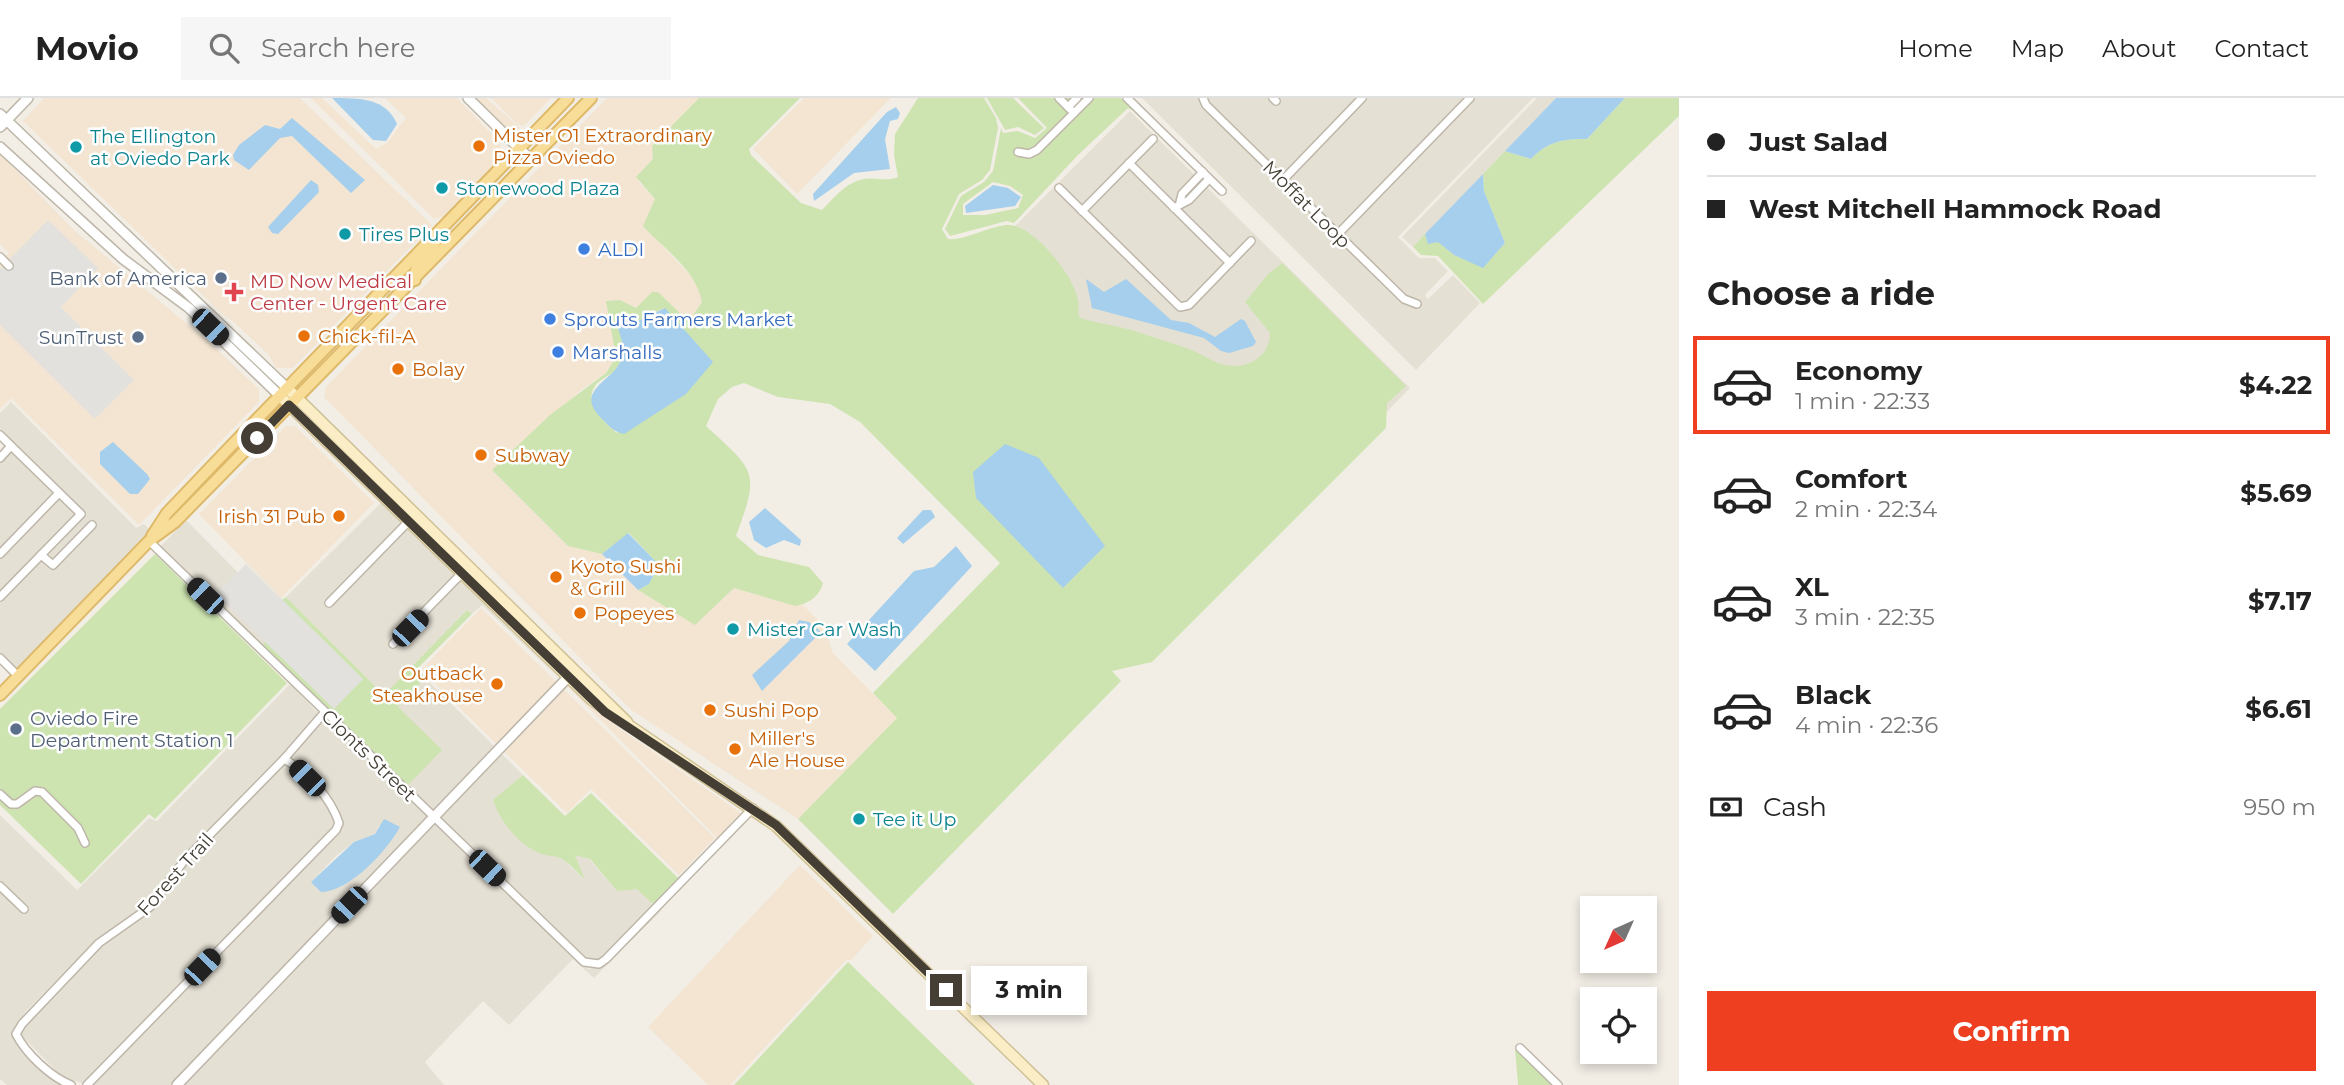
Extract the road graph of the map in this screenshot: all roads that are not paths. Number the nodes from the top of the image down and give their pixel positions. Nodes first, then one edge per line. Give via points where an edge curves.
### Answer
1 (29, 98) edge
2 (468, 98) edge
3 (568, 98) edge
4 (591, 98) edge
5 (1059, 98) edge
6 (1077, 98) edge
7 (1089, 98) edge
8 (1127, 98) edge
9 (1203, 98) edge
10 (1362, 98) edge
11 (1470, 98) edge
12 (1071, 110) junction
13 (2, 120) edge
14 (1153, 139) dead end
15 (0, 147) edge
16 (519, 148) junction
17 (1018, 152) dead end
18 (531, 160) junction
19 (1129, 163) junction
20 (1202, 172) junction
21 (1209, 179) junction
22 (1283, 180) junction
23 (1059, 188) dead end
24 (1188, 188) junction
25 (1222, 191) dead end
26 (1194, 194) junction
27 (1177, 205) junction
28 (1082, 211) junction
29 (441, 229) junction
30 (1338, 234) junction
31 (1251, 241) dead end
32 (0, 257) edge
33 (1230, 263) junction
34 (9, 266) dead end
35 (415, 280) junction
36 (1417, 304) dead end
37 (283, 392) junction
38 (293, 402) junction
39 (0, 435) edge
40 (11, 446) junction
41 (0, 458) edge
42 (59, 493) junction
43 (406, 518) junction
44 (92, 525) dead end
45 (430, 526) junction
46 (149, 541) junction
47 (0, 554) edge
48 (41, 555) junction
49 (462, 573) junction
50 (0, 597) edge
51 (504, 599) junction
52 (329, 603) dead end
53 (393, 645) dead end
54 (0, 658) edge
55 (572, 673) junction
56 (18, 676) junction
57 (0, 695) edge
58 (324, 713) junction
59 (284, 759) junction
60 (0, 794) edge
61 (752, 808) junction
62 (433, 816) junction
63 (85, 843) dead end
64 (0, 886) edge
65 (24, 909) dead end
66 (1520, 1048) dead end
67 (71, 1085) edge
68 (88, 1085) edge
69 (177, 1085) edge
70 (1043, 1085) edge
71 (1558, 1085) edge

1 - 13 street
2 - 16 street
3 - 16 main road
4 - 18 main road
5 - 12 street
6 - 12 street
7 - 12 street
8 - 20 street
9 - 22 street, Moffat Loop
10 - 22 street
11 - 30 street
12 - 17 street via 1037,150
13 - 37 street
14 - 19 street
15 - 37 street via 122,259 189,308
16 - 18 street
16 - 29 main road
18 - 35 main road
19 - 27 street
19 - 28 street
20 - 21 street
20 - 24 street
21 - 25 street
21 - 26 street
22 - 30 street, Moffat Loop
23 - 28 street
24 - 26 street
24 - 27 street
26 - 27 street
27 - 33 street
28 - 33 street via 1180,307 1189,305
29 - 35 main road via 438,243 417,266
29 - 37 main road
30 - 36 street, Moffat Loop via 1404,299
31 - 33 street
32 - 34 street
35 - 38 main road
37 - 38 main road
37 - 46 main road via 167,513
38 - 43 main road
38 - 45 main road
38 - 46 main road via 175,522
39 - 40 street
40 - 41 street
40 - 42 street
42 - 47 street
42 - 48 street via 81,514
43 - 45 main road via 424,529
43 - 49 main road
43 - 52 street
44 - 48 street via 53,565
45 - 51 main road
46 - 56 main road
46 - 58 street, Clonts Street
48 - 50 street
49 - 51 main road via 494,598
49 - 53 street
49 - 55 main road
51 - 55 main road
54 - 56 street
55 - 61 main road via 632,728
55 - 62 street
56 - 57 main road
58 - 59 street, Forest Trail
58 - 62 street, Clonts Street
59 - 67 street, Forest Trail via 184,861 150,907 99,943 18,1029 21,1043
59 - 68 street via 328,800 339,823 336,830
60 - 63 street via 17,804 35,791 42,792 78,828
61 - 62 street, Clonts Street via 606,959 591,965 576,956
61 - 70 main road via 810,857
62 - 69 street
64 - 65 street
66 - 71 street

